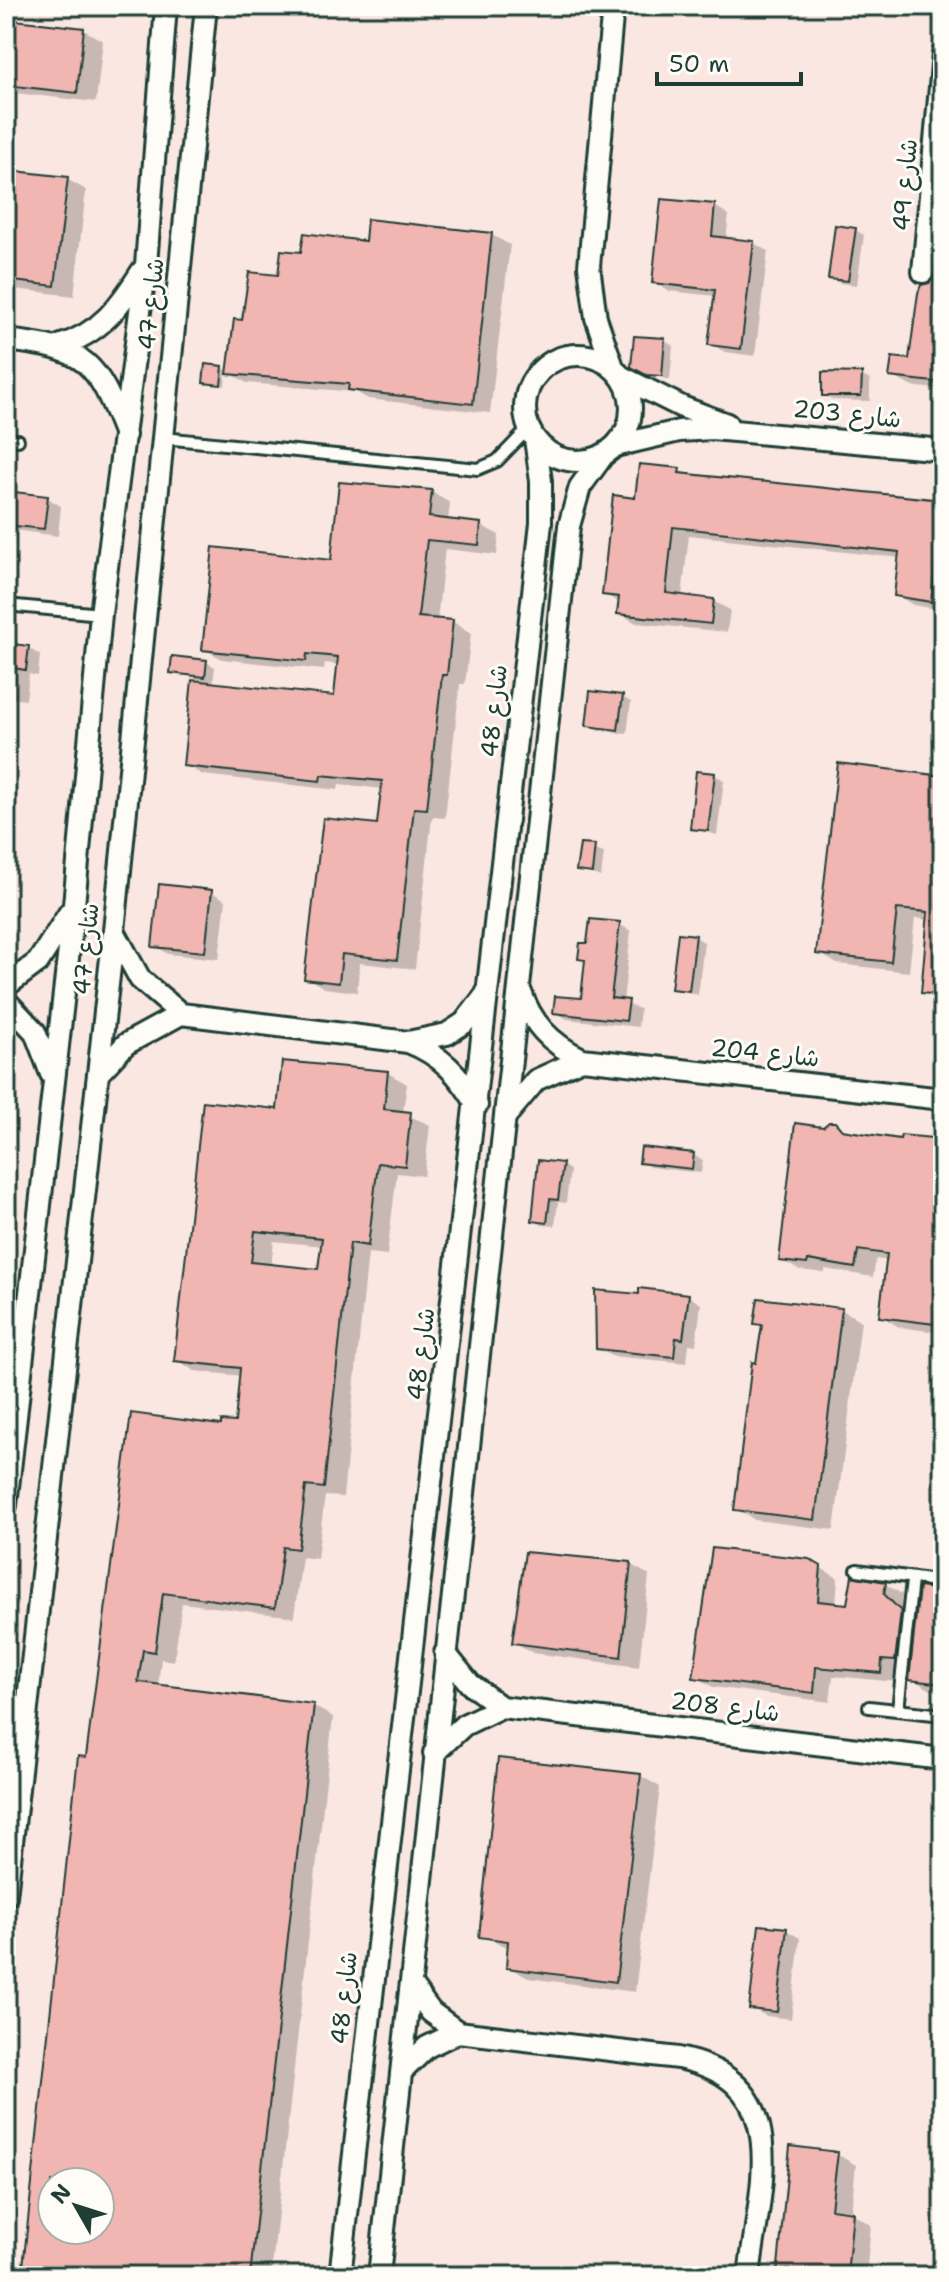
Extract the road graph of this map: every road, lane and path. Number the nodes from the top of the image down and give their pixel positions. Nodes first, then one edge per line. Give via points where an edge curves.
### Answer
1 (166, 6) edge
2 (206, 6) edge
3 (613, 6) edge
4 (943, 54) edge
5 (146, 265) junction
6 (923, 272) dead end
7 (6, 340) edge
8 (59, 346) junction
9 (618, 372) junction
10 (746, 430) junction
11 (532, 433) junction
12 (163, 438) junction
13 (126, 439) junction
14 (610, 450) junction
15 (943, 450) edge
16 (6, 605) edge
17 (101, 614) junction
18 (74, 905) junction
19 (114, 931) junction
20 (6, 986) edge
21 (518, 987) junction
22 (490, 990) junction
23 (6, 1001) edge
24 (181, 1014) junction
25 (408, 1042) junction
26 (582, 1059) junction
27 (98, 1074) junction
28 (54, 1082) junction
29 (943, 1099) edge
30 (477, 1105) junction
31 (504, 1118) junction
32 (6, 1505) edge
33 (857, 1570) dead end
34 (912, 1580) junction
35 (943, 1582) edge
36 (445, 1653) junction
37 (501, 1707) junction
38 (869, 1707) dead end
39 (898, 1710) junction
40 (943, 1715) edge
41 (434, 1753) junction
42 (943, 1759) edge
43 (6, 1896) edge
44 (411, 1985) junction
45 (458, 2032) junction
46 (402, 2071) junction
47 (340, 2276) edge
48 (379, 2276) edge
49 (749, 2276) edge

1 - 5 street, شارع 47
2 - 12 street, شارع 47
3 - 9 street via 589,266 596,318
4 - 6 street, شارع 49
5 - 8 street via 108,319
5 - 13 street, شارع 47
7 - 8 street
8 - 13 street via 90,367 102,383
9 - 10 street, شارع 203 via 682,407
9 - 11 street via 603,360 578,354 553,361 528,390 526,415
9 - 14 street via 631,413 623,437
10 - 14 street, شارع 203 via 679,431
10 - 15 street, شارع 203
11 - 12 lane via 478,469
11 - 14 street via 544,448 567,459 580,461
11 - 22 street, شارع 48 via 541,481 541,523
12 - 19 street, شارع 47
13 - 17 street, شارع 47
14 - 21 street via 580,487 569,526
16 - 17 lane
17 - 18 street, شارع 47
18 - 20 street via 38,962
18 - 28 street, شارع 47
19 - 24 street via 140,979
19 - 27 street, شارع 47
21 - 26 street, شارع 204 via 541,1031
21 - 31 street
22 - 25 street via 456,1028
22 - 30 street, شارع 48
23 - 28 street via 35,1032
24 - 25 street
24 - 27 street via 135,1037
25 - 30 street via 448,1064
26 - 29 street, شارع 204
26 - 31 street via 536,1080
27 - 43 street, شارع 47
28 - 32 street, شارع 47
30 - 47 street, شارع 48
31 - 36 street
33 - 34 lane
34 - 35 lane
34 - 39 lane
36 - 37 street via 470,1684
36 - 41 street
37 - 41 street via 464,1725
37 - 42 street, شارع 208
38 - 39 lane
39 - 40 lane
41 - 44 street
44 - 45 street via 431,2012
44 - 46 street
45 - 46 street via 427,2047
45 - 49 street via 678,2058 708,2064 734,2079 753,2103 762,2132
46 - 48 street

